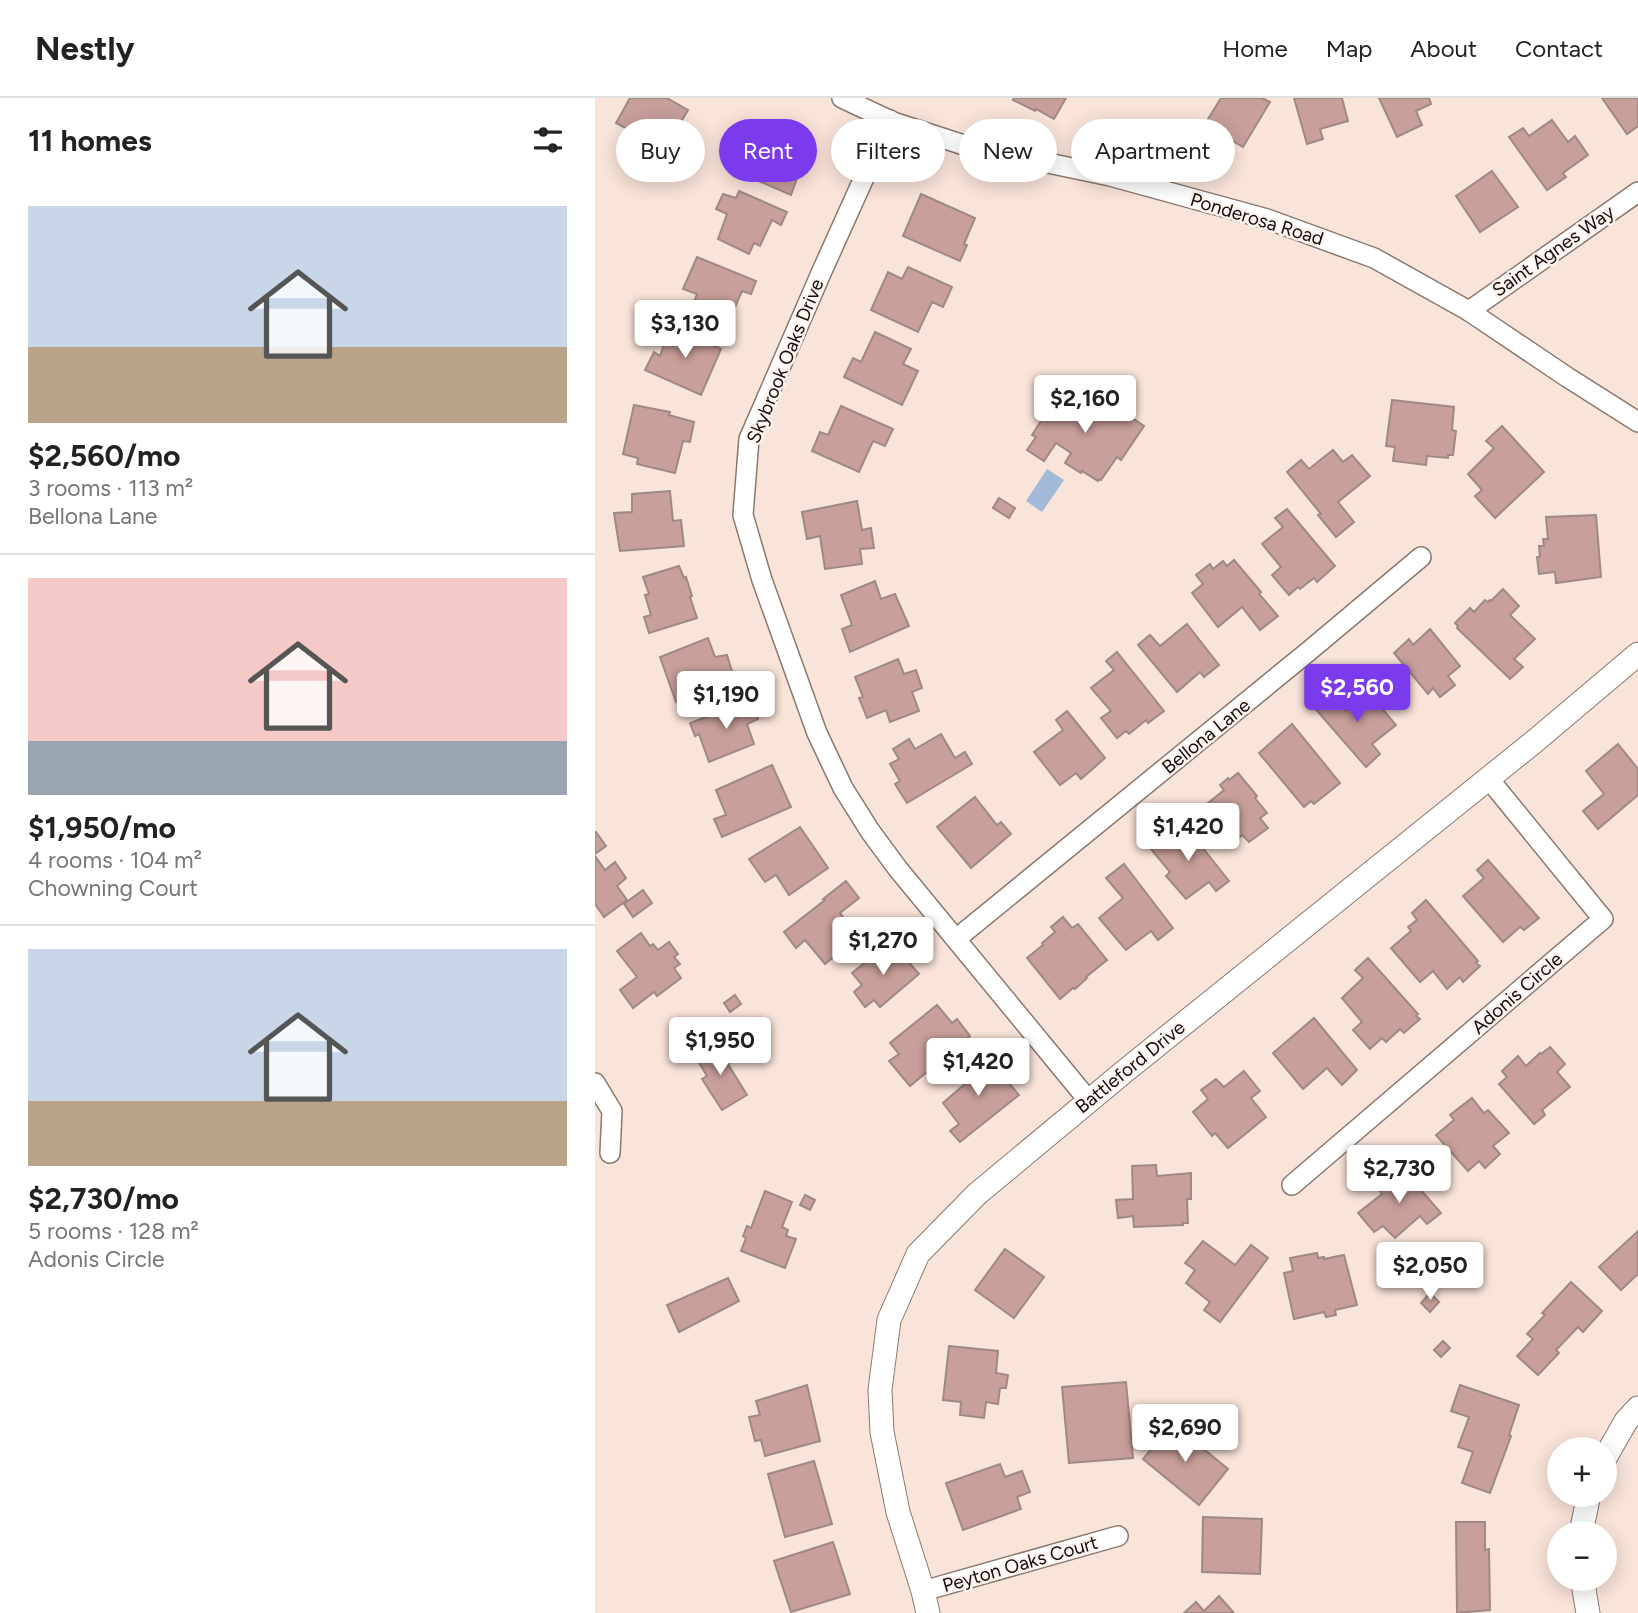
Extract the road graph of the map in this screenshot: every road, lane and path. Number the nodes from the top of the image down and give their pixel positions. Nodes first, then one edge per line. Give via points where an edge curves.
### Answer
1 (842, 98) edge
2 (888, 119) edge
3 (945, 138) edge
4 (862, 182) edge
5 (1638, 191) edge
6 (1469, 311) junction
7 (1638, 422) edge
8 (1421, 557) dead end
9 (1638, 654) edge
10 (1488, 778) junction
11 (956, 939) junction
12 (595, 1083) edge
13 (1090, 1101) junction
14 (610, 1153) dead end
15 (1292, 1185) dead end
16 (1638, 1408) edge
17 (1617, 1437) edge
18 (1118, 1536) dead end
19 (1584, 1591) edge
20 (925, 1602) edge
21 (1588, 1613) edge

1 - 2 street, Ponderosa Road
3 - 6 street, Ponderosa Road via 1110,176 1267,219 1374,258
4 - 11 street, Skybrook Oaks Drive via 749,439 743,515 817,733 843,788 891,860
5 - 6 street, Saint Agnes Way
6 - 7 street, Ponderosa Road
8 - 11 street, Bellona Lane
9 - 10 street, Battleford Drive
10 - 13 street, Battleford Drive
10 - 15 street, Adonis Circle via 1603,919
11 - 13 street, Skybrook Oaks Drive
12 - 14 street via 612,1111
13 - 20 street, Battleford Drive via 977,1194 918,1254 888,1320 880,1390 882,1432 898,1512
16 - 17 street
18 - 20 street, Peyton Oaks Court
19 - 21 street

